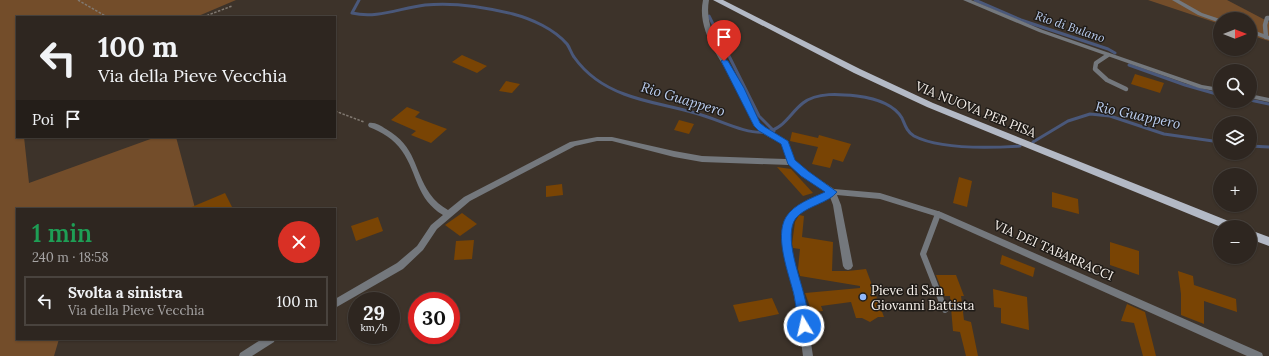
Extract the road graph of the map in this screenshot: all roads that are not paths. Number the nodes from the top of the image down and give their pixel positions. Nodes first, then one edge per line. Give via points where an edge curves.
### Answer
1 (706, 0) edge
2 (717, 0) edge
3 (966, 0) edge
4 (1175, 0) edge
5 (1269, 18) edge
6 (1213, 19) edge
7 (1257, 33) edge
8 (1268, 37) edge
9 (1108, 55) junction
10 (1126, 89) dead end
11 (1213, 89) edge
12 (1257, 97) edge
13 (1269, 100) edge
14 (372, 125) road end
15 (792, 162) junction
16 (832, 192) junction
17 (448, 214) junction
18 (938, 214) junction
19 (1215, 220) edge
20 (1257, 237) edge
21 (1269, 242) edge
22 (848, 266) dead end
23 (336, 303) edge
24 (945, 310) dead end
25 (268, 340) edge
26 (244, 356) edge
27 (809, 356) edge
28 (1258, 356) edge

1 - 15 street via 704,10 709,34 754,118 762,129 785,143
2 - 19 main road, VIA NUOVA PER PISA via 930,106
3 - 9 street
4 - 6 street
5 - 8 lane via 1265,26
7 - 8 street
9 - 10 lane via 1096,63 1095,69 1107,80
9 - 11 street
12 - 13 street
14 - 17 street via 400,142 430,201 436,208
15 - 16 street via 804,174
15 - 17 street via 702,159 612,139 585,140 572,144 487,188
16 - 18 street, VIA DEI TABARRACCI via 880,196
16 - 22 street via 837,205
16 - 27 street via 798,209 790,218 786,232 789,260 799,296
17 - 23 street via 434,227 420,248 400,266
18 - 24 lane via 923,254
18 - 28 street, VIA DEI TABARRACCI
20 - 21 main road
25 - 26 street

